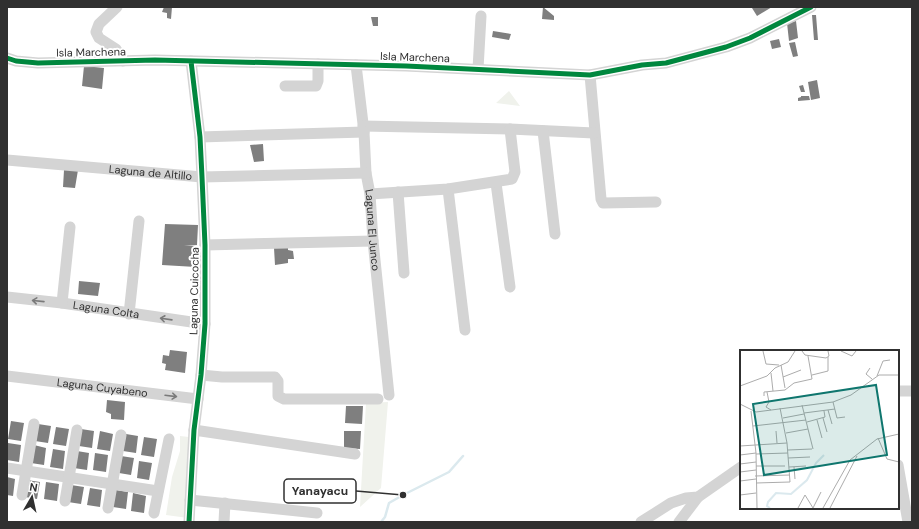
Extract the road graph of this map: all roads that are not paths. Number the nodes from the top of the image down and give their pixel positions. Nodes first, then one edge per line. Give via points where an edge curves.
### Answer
1 (116, 7) edge
2 (811, 7) edge
3 (481, 16) dead end
4 (7, 58) edge
5 (122, 61) junction
6 (191, 61) junction
7 (318, 64) junction
8 (356, 65) junction
9 (478, 69) junction
10 (590, 74) junction
11 (285, 86) dead end
12 (364, 129) junction
13 (510, 129) junction
14 (543, 131) junction
15 (594, 133) junction
16 (200, 137) junction
17 (7, 160) edge
18 (366, 173) junction
19 (202, 177) junction
20 (496, 183) junction
21 (448, 189) junction
22 (398, 192) junction
23 (370, 194) junction
24 (656, 202) dead end
25 (139, 221) dead end
26 (70, 227) dead end
27 (555, 234) dead end
28 (373, 241) junction
29 (205, 245) junction
30 (404, 273) dead end
31 (510, 287) dead end
32 (7, 297) edge
33 (62, 303) junction
34 (129, 314) junction
35 (205, 324) junction
36 (465, 330) dead end
37 (201, 375) junction
38 (7, 376) edge
39 (899, 391) edge
40 (912, 391) edge
41 (389, 396) dead end
42 (198, 399) junction
43 (378, 399) dead end
44 (34, 424) dead end
45 (77, 430) dead end
46 (194, 430) junction
47 (121, 434) dead end
48 (168, 440) dead end
49 (355, 454) dead end
50 (7, 468) edge
51 (740, 469) edge
52 (26, 471) junction
53 (899, 471) edge
54 (69, 478) junction
55 (113, 484) junction
56 (158, 491) junction
57 (22, 495) dead end
58 (698, 497) junction
59 (190, 500) junction
60 (65, 501) dead end
61 (225, 503) junction
62 (108, 508) dead end
63 (317, 513) dead end
64 (154, 514) dead end
65 (189, 522) edge
66 (224, 522) edge
67 (641, 522) edge
68 (678, 522) edge
69 (908, 522) edge

1 - 5 street via 99,24 96,32 98,38 117,51
2 - 10 street, Isla Marchena via 750,38 726,47 666,63 642,64
3 - 9 street
4 - 5 street, Isla Marchena via 38,62
5 - 6 street, Isla Marchena
6 - 7 street, Isla Marchena
6 - 16 street, Laguna Cuicocha
7 - 8 street, Isla Marchena
7 - 11 street via 316,86
8 - 9 street, Isla Marchena
8 - 12 street, Laguna El Junco
9 - 10 street, Isla Marchena
10 - 15 street
12 - 13 street
12 - 16 street
12 - 18 street, Laguna El Junco
13 - 14 street
13 - 20 street via 515,172 512,179
14 - 15 street
14 - 27 street
15 - 24 street via 603,203
16 - 19 street, Laguna Cuicocha
17 - 19 street, Laguna de Altillo
18 - 19 street, Laguna de Altillo
18 - 23 street, Laguna El Junco
19 - 29 street, Laguna Cuicocha
20 - 21 street
20 - 31 street
21 - 22 street
21 - 36 street
22 - 23 street
22 - 30 street
23 - 28 street, Laguna El Junco
25 - 34 street
26 - 33 street
28 - 29 street
28 - 41 street, Laguna El Junco
29 - 35 street, Laguna Cuicocha
33 -> 32 street, Laguna Colta
33 - 34 street, Laguna Colta
35 -> 34 street, Laguna Colta
35 - 37 street, Laguna Cuicocha
37 - 42 street, Laguna Cuicocha
37 - 43 street via 275,377 278,381 278,396 284,399
38 -> 42 street, Laguna Cuyabeno
39 - 40 street
42 - 46 street, Laguna Cuicocha
44 - 52 street
45 - 54 street
46 - 49 street
46 - 59 street, Laguna Cuicocha
47 - 55 street
48 - 56 street
50 - 52 street
51 - 58 street
52 - 54 street
52 - 57 street
53 - 69 street
54 - 55 street
54 - 60 street
55 - 56 street
55 - 62 street
56 - 64 street
58 - 67 street via 671,503
58 - 68 street
59 - 61 street
59 - 65 street, Laguna Cuicocha
61 - 63 street
61 - 66 street

